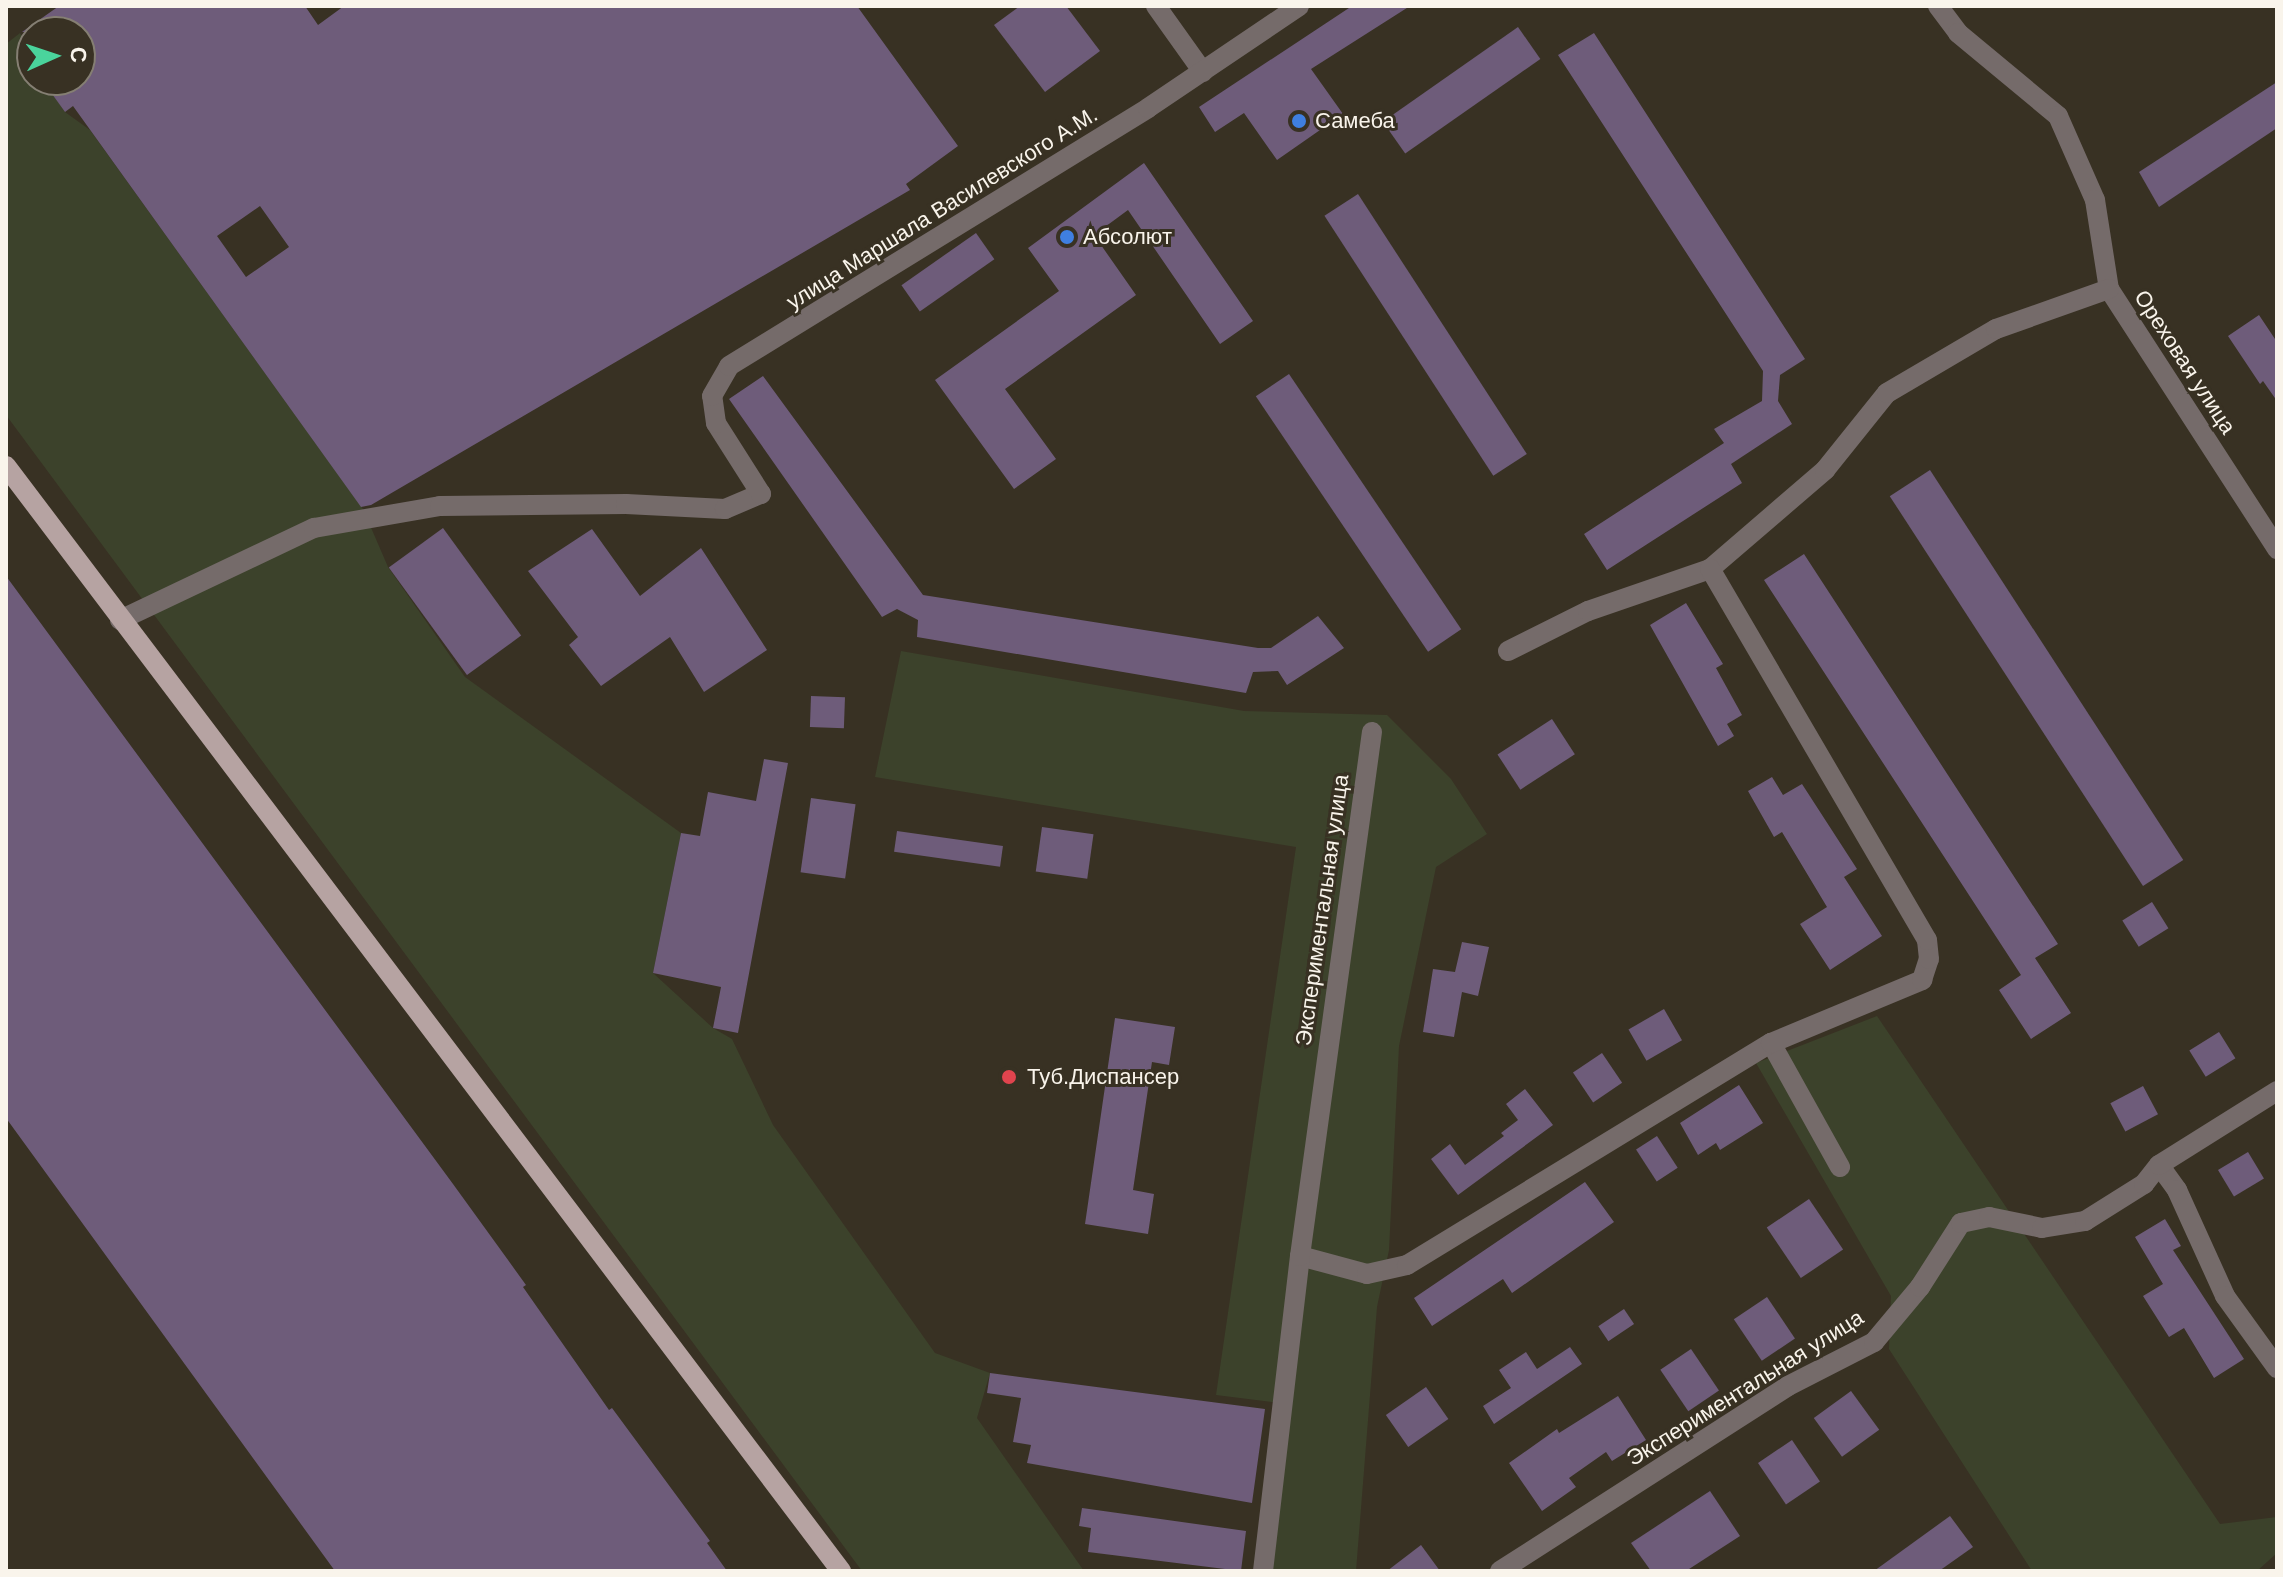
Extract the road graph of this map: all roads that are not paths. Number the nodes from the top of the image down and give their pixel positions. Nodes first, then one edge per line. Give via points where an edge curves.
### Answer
1 (1156, 6) edge
2 (1299, 6) edge
3 (1938, 6) edge
4 (1203, 72) junction
5 (2109, 289) junction
6 (6, 466) edge
7 (2277, 549) edge
8 (1710, 569) junction
9 (120, 620) junction
10 (1508, 651) dead end
11 (1372, 732) dead end
12 (1771, 1043) junction
13 (2277, 1091) edge
14 (2159, 1165) junction
15 (1840, 1167) dead end
16 (1300, 1256) junction
17 (2277, 1368) edge
18 (841, 1571) edge
19 (1263, 1571) edge
20 (1500, 1571) edge

1 - 4 street
2 - 4 street, улица Маршала Василевского А.М.
3 - 5 street, Ореховая улица via 1958,33 2058,116 2095,200
4 - 9 street, улица Маршала Василевского А.М. via 729,366 712,396 716,423 761,494 725,509 440,506 314,528
5 - 7 street, Ореховая улица
5 - 8 street via 1996,329 1887,393 1825,470
6 - 9 main road
8 - 10 street via 1588,611
8 - 12 street via 1927,940 1929,959 1922,980
9 - 18 main road
11 - 16 street, Экспериментальная улица
12 - 15 street
12 - 16 street via 1407,1265 1367,1274
13 - 14 street, Экспериментальная улица
14 - 17 street via 2177,1190 2225,1296
14 - 20 street, Экспериментальная улица via 2144,1184 2085,1221 2042,1228 1989,1217 1961,1223 1920,1287 1874,1342 1788,1386
16 - 19 street, Экспериментальная улица

